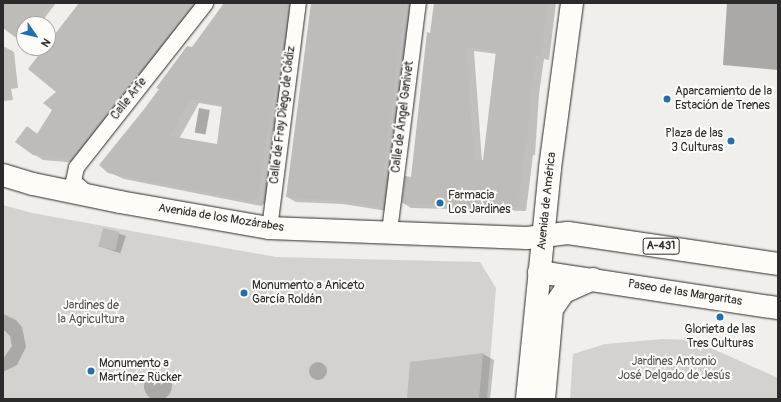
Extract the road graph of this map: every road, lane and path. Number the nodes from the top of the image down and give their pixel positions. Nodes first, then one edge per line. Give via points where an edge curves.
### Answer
1 (205, 3) edge
2 (298, 3) edge
3 (418, 3) edge
4 (572, 3) edge
5 (3, 175) edge
6 (89, 195) junction
7 (269, 228) junction
8 (389, 231) junction
9 (543, 236) junction
10 (778, 264) edge
11 (540, 272) junction
12 (593, 279) junction
13 (778, 308) edge
14 (527, 399) edge
15 (544, 399) edge

1 - 6 street, Calle Arfe via 76,167 74,181
2 - 7 street, Calle de Fray Diego de Cádiz
3 - 8 street, Calle de Ángel Ganivet
4 - 9 main road, Avenida de América
5 - 6 main road, Avenida de los Mozárabes
6 - 7 main road, Avenida de los Mozárabes
7 - 8 main road, Avenida de los Mozárabes
8 - 9 main road, Avenida de los Mozárabes
9 - 10 main road, A-431 via 583,234
9 - 11 main road, Avenida de América
11 - 12 main road, Paseo de las Margaritas
11 - 14 main road, Avenida de América
12 - 13 main road, Paseo de las Margaritas
12 - 15 main road via 564,292 555,302 551,315

